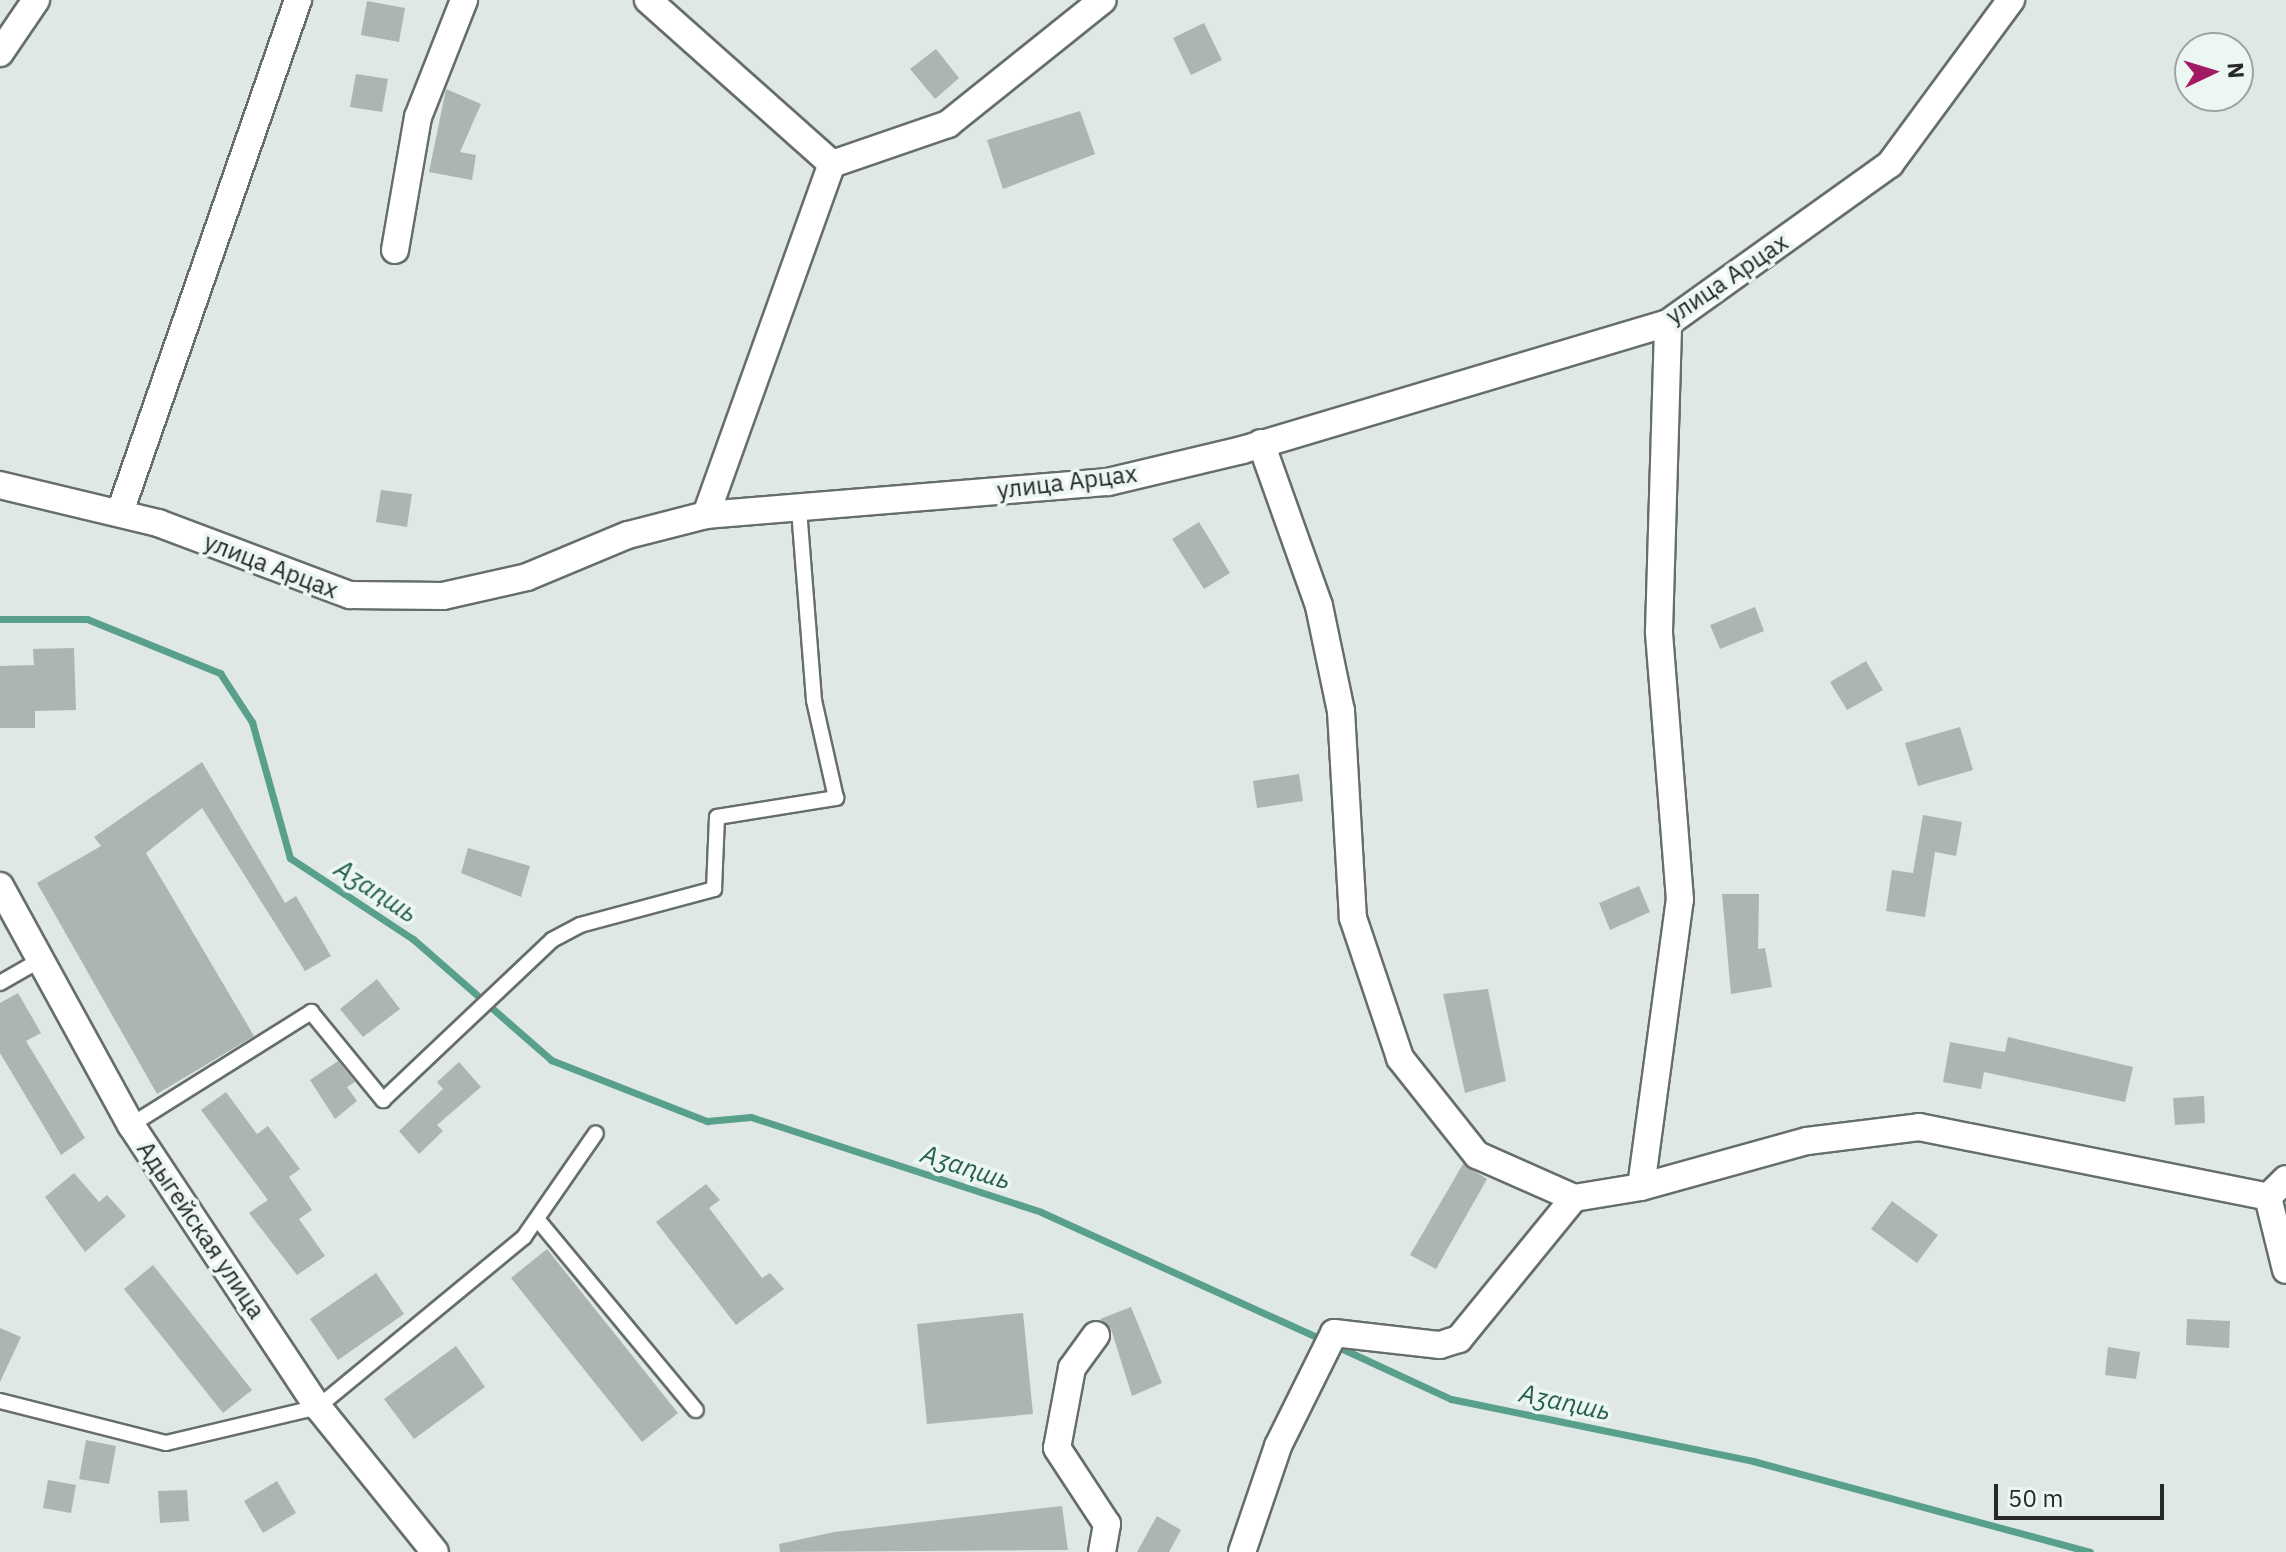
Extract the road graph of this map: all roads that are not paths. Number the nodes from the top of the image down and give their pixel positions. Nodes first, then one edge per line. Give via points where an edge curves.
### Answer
1 (36, 0) edge
2 (298, 0) edge
3 (464, 0) edge
4 (648, 0) edge
5 (1103, 0) edge
6 (2011, 0) edge
7 (0, 53) edge
8 (832, 164) junction
9 (395, 250) dead end
10 (1668, 323) junction
11 (1261, 443) junction
12 (0, 485) edge
13 (799, 511) junction
14 (120, 512) junction
15 (706, 515) junction
16 (0, 886) edge
17 (40, 960) junction
18 (0, 983) edge
19 (131, 1125) junction
20 (596, 1133) dead end
21 (1641, 1187) junction
22 (2277, 1188) edge
23 (1574, 1198) junction
24 (538, 1220) junction
25 (2286, 1270) edge
26 (1096, 1335) dead end
27 (0, 1401) edge
28 (318, 1407) junction
29 (696, 1410) dead end
30 (435, 1552) edge
31 (1102, 1552) edge
32 (1242, 1552) edge

1 - 7 street
2 - 14 street
3 - 9 street via 418,117
4 - 8 street
5 - 8 street via 948,124
6 - 10 street, улица Арцах via 1890,164
8 - 15 street
10 - 11 street, улица Арцах
10 - 21 street via 1659,631 1680,900
11 - 13 street, улица Арцах via 1108,482
11 - 23 street via 1319,606 1341,711 1353,918 1400,1058 1477,1155
12 - 14 street, улица Арцах
13 - 15 street, улица Арцах
13 - 19 lane via 814,700 836,798 717,817 714,889 580,925 495,989 383,1100 311,1012
14 - 15 street, улица Арцах via 350,595 381,596 443,596 527,577 628,535
16 - 17 street, Адыгейская улица
17 - 18 lane
17 - 19 street, Адыгейская улица
19 - 28 street, Адыгейская улица
20 - 24 lane
21 - 22 street via 1807,1141 1919,1127
21 - 23 street
22 - 25 street
23 - 32 street via 1459,1339 1440,1345 1334,1333 1316,1364
24 - 28 lane
24 - 29 lane
26 - 31 street via 1072,1368 1057,1448 1107,1524
27 - 28 lane via 166,1443
28 - 30 street, Адыгейская улица

